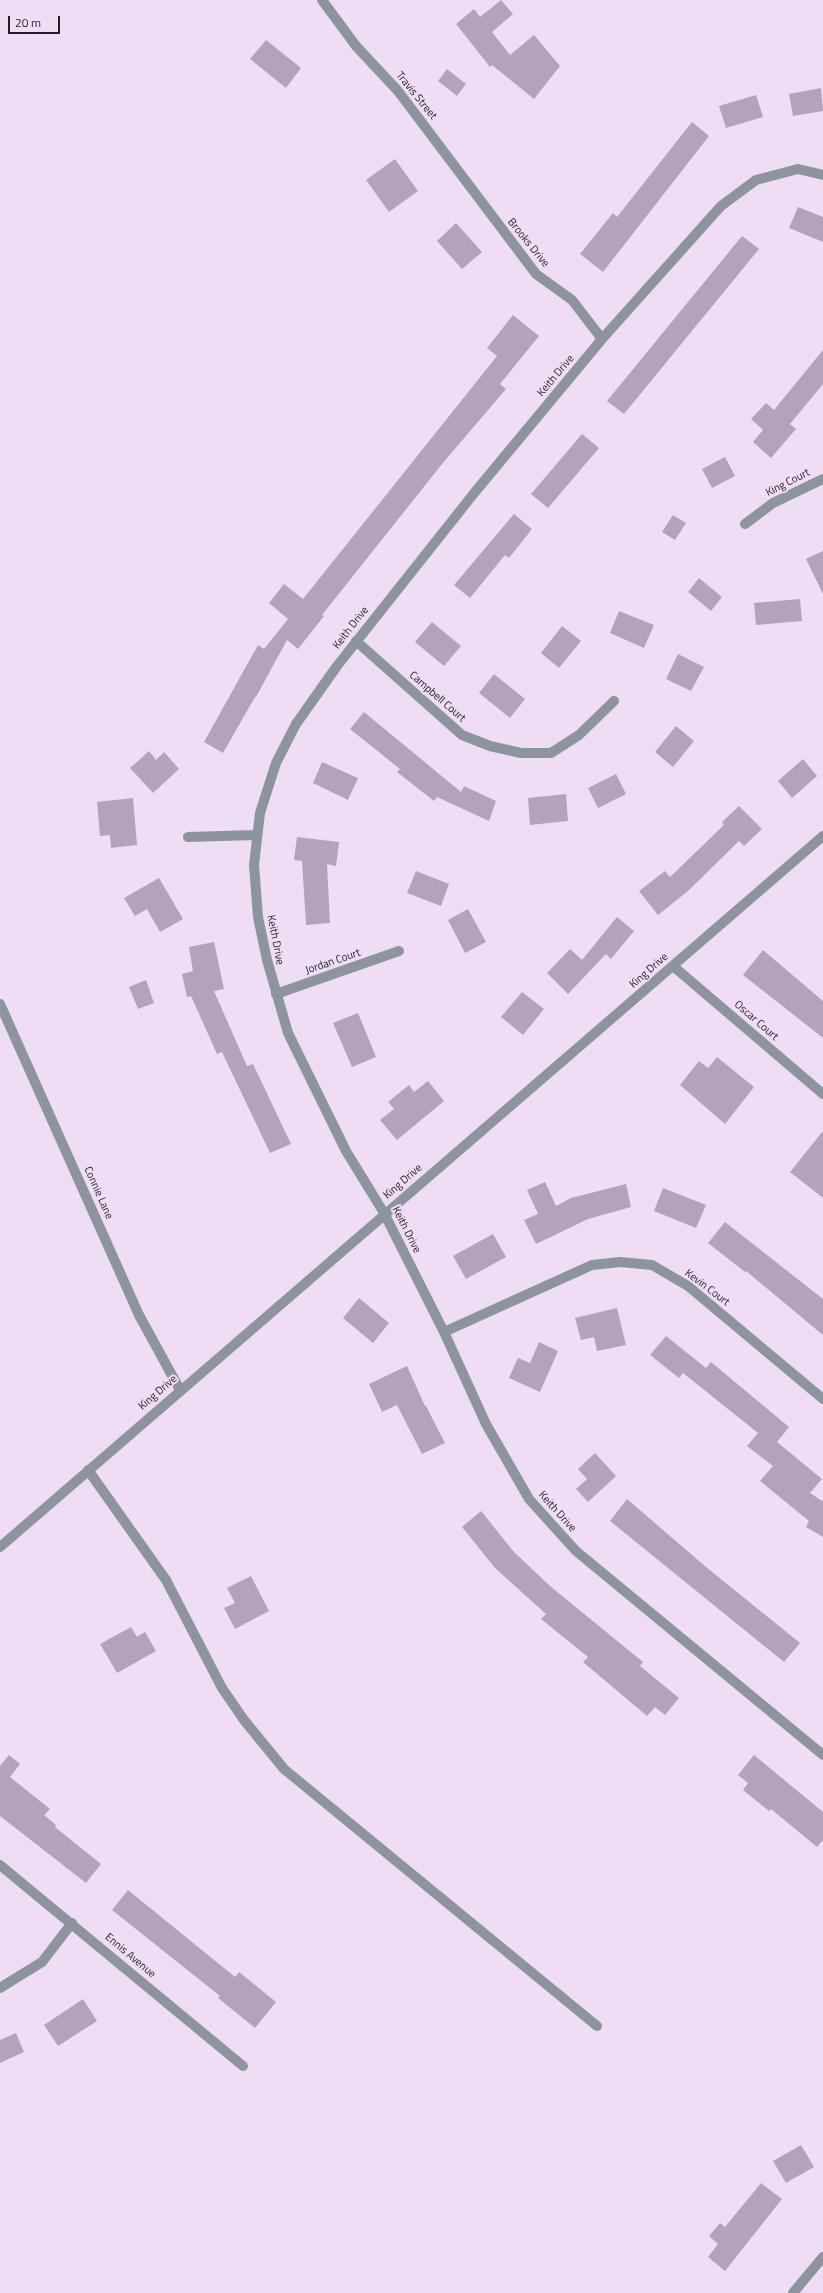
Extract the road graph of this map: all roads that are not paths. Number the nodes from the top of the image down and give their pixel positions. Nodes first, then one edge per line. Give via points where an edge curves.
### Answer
1 (322, 0) edge
2 (823, 175) edge
3 (487, 210) joint
4 (602, 339) junction
5 (823, 479) edge
6 (745, 524) dead end
7 (356, 641) junction
8 (614, 701) dead end
9 (256, 835) junction
10 (823, 836) edge
11 (188, 837) dead end
12 (398, 951) dead end
13 (673, 966) junction
14 (276, 994) junction
15 (0, 1004) edge
16 (823, 1094) edge
17 (384, 1213) junction
18 (444, 1332) junction
19 (180, 1390) junction
20 (823, 1399) edge
21 (88, 1470) junction
22 (0, 1547) edge
23 (823, 1755) edge
24 (0, 1865) edge
25 (72, 1923) junction
26 (0, 1988) edge
27 (597, 2026) dead end
28 (243, 2066) dead end
29 (823, 2257) edge
30 (793, 2293) edge

1 - 3 street, Travis Street via 356,46 398,91
2 - 4 street, Keith Drive via 798,169 756,180 721,206
3 - 4 street, Brooks Drive via 536,274 572,300
4 - 7 street, Keith Drive
5 - 6 street, King Court via 774,503
7 - 8 street, Campbell Court via 462,735 490,746 522,753 551,753 579,735
7 - 9 street, Keith Drive via 296,724 276,763 260,813
9 - 11 street
9 - 14 street, Keith Drive via 254,866 258,917
10 - 13 street, King Drive
12 - 14 street, Jordan Court
13 - 16 street, Oscar Court
13 - 17 street, King Drive
14 - 17 street, Keith Drive via 288,1033 342,1144
15 - 19 street, Connie Lane via 139,1315
17 - 18 street, Keith Drive
17 - 19 street, King Drive
18 - 20 street, Kevin Court via 592,1265 620,1262 652,1265 688,1286
18 - 23 street, Keith Drive via 486,1424 529,1499 576,1551
19 - 21 street, King Drive
21 - 22 street, King Drive
21 - 27 street via 166,1580 222,1688 284,1769
24 - 25 street, Ennis Avenue
25 - 26 street via 42,1962
25 - 28 street, Ennis Avenue
29 - 30 street

